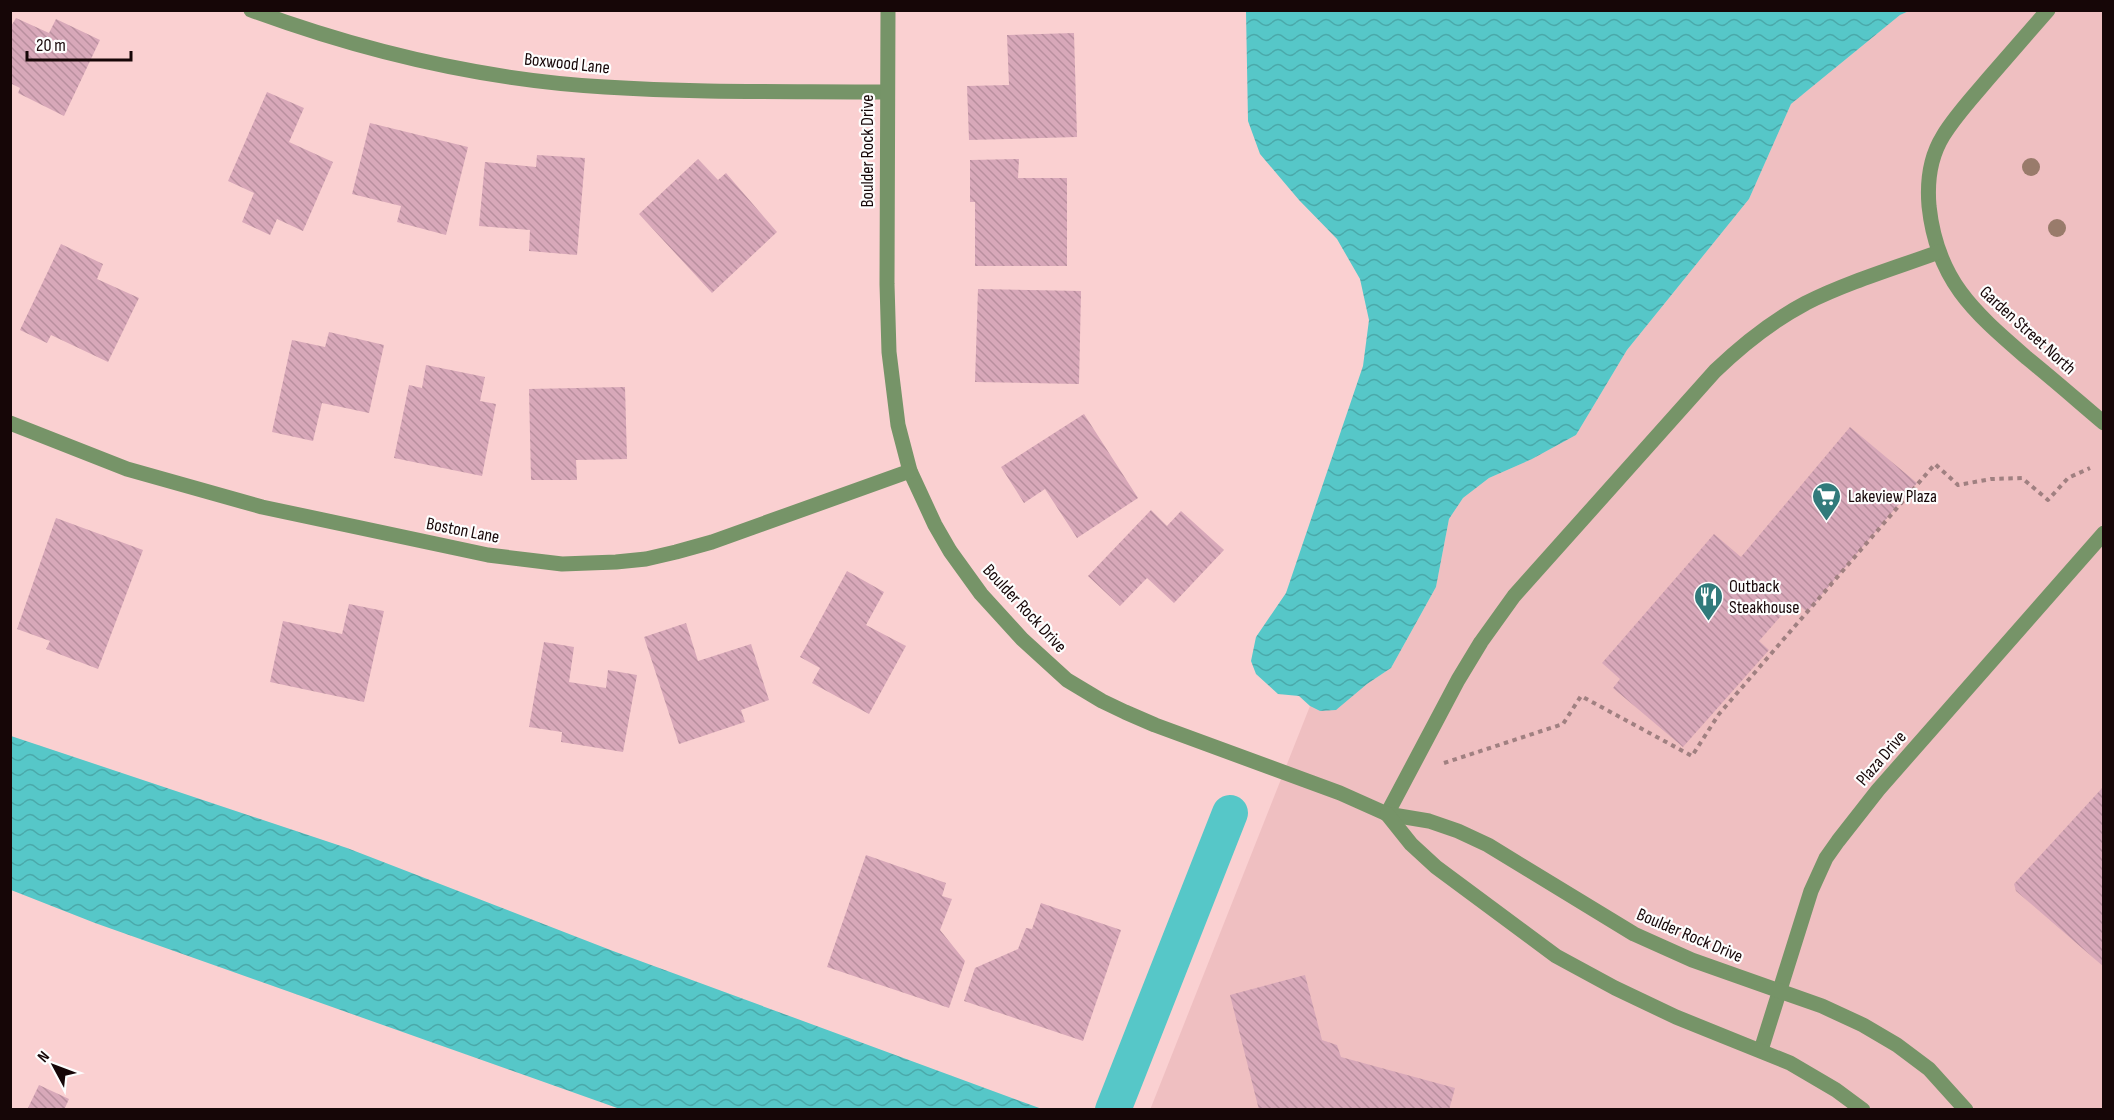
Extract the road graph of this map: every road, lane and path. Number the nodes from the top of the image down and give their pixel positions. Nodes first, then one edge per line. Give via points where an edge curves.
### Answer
1 (251, 10) edge
2 (888, 10) edge
3 (2048, 10) edge
4 (887, 92) junction
5 (1939, 252) junction
6 (10, 423) edge
7 (2103, 423) edge
8 (2090, 468) dead end
9 (910, 471) junction
10 (2080, 471) junction
11 (2088, 475) dead end
12 (2103, 532) edge
13 (1409, 775) junction
14 (1386, 814) junction
15 (1778, 990) junction
16 (1761, 1050) junction
17 (1863, 1110) edge
18 (1966, 1110) edge

1 - 4 street, Boxwood Lane via 331,38 414,60 541,81 656,89
2 - 4 street, Boulder Rock Drive
3 - 5 street, Garden Street North via 1967,103 1938,146 1928,179 1928,199
4 - 9 street, Boulder Rock Drive via 889,352 898,425
5 - 7 street, Garden Street North via 1957,289 1987,323
5 - 13 street via 1806,303 1742,345 1715,371 1514,596 1458,680
6 - 9 street, Boston Lane via 127,469 262,507 488,555 562,564 616,562 676,552
8 - 10 path
9 - 14 street, Boulder Rock Drive via 950,551 981,594 1067,680 1155,725 1340,793
10 - 11 path
10 - 13 path via 2048,500 2022,478 1958,485 1935,464 1719,714 1692,756 1581,696 1563,724
12 - 15 street, Plaza Drive via 1838,841 1811,891
13 - 14 street
14 - 15 street, Boulder Rock Drive via 1429,821 1458,831 1488,845 1634,934 1692,960
14 - 16 street, Boulder Rock Drive via 1436,867 1556,956 1676,1017
15 - 16 street, Plaza Drive
15 - 18 street, Boulder Rock Drive via 1863,1025 1896,1045 1929,1069
16 - 17 street, Boulder Rock Drive via 1836,1090

